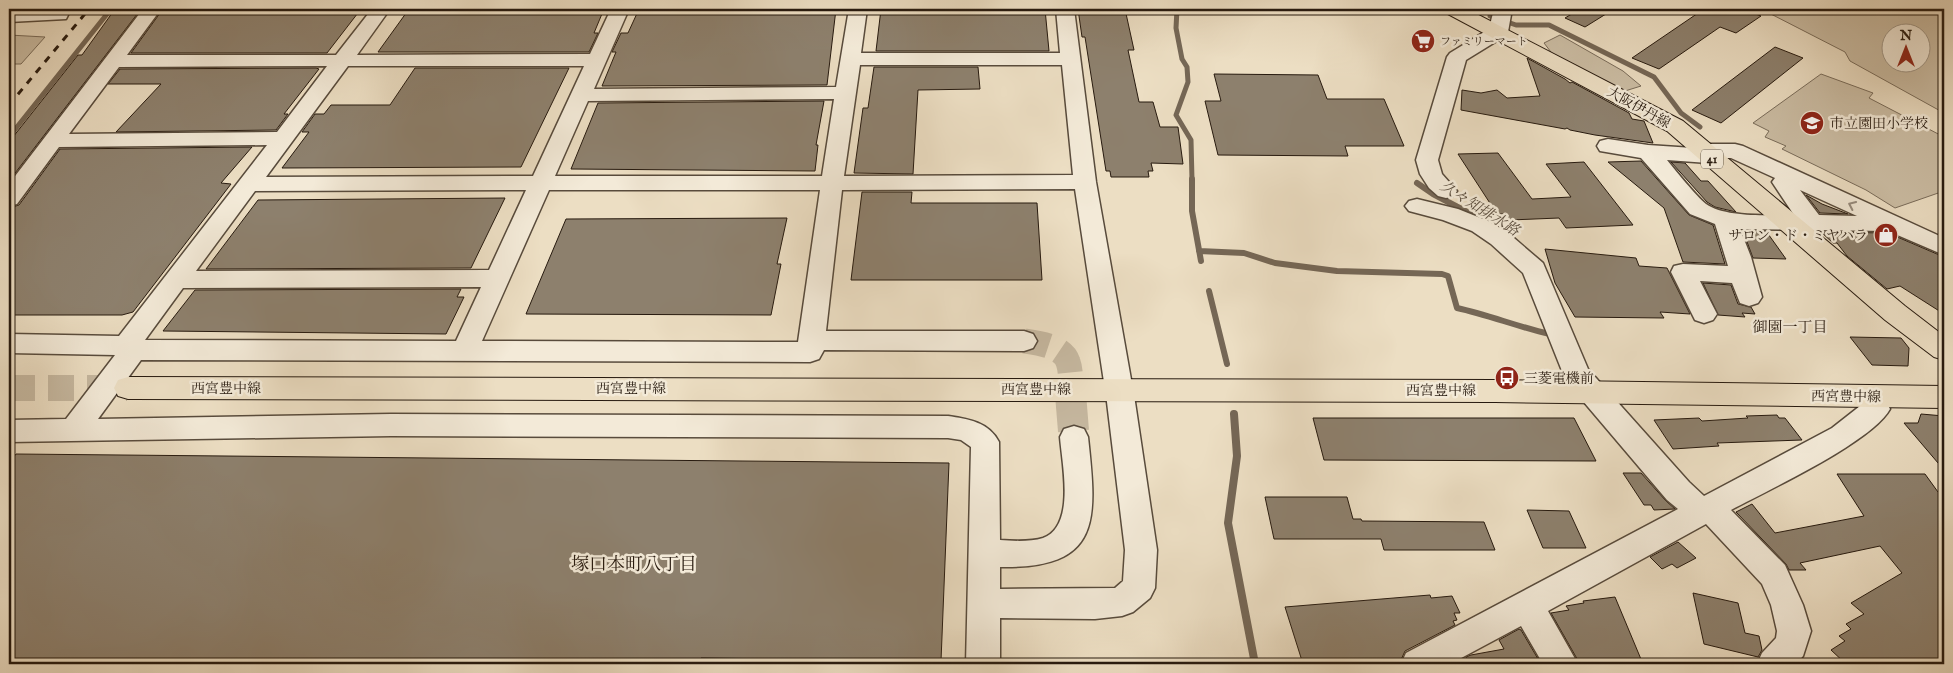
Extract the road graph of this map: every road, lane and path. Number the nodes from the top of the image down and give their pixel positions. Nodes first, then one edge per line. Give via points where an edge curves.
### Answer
1 (152, 9) edge
2 (381, 9) edge
3 (620, 9) edge
4 (858, 9) edge
5 (1065, 9) edge
6 (1453, 9) edge
7 (1503, 9) edge
8 (59, 15) dead end
9 (9, 16) edge
10 (1498, 32) junction
11 (850, 59) junction
12 (1072, 59) junction
13 (597, 60) junction
14 (113, 61) junction
15 (341, 61) junction
16 (845, 93) junction
17 (581, 95) junction
18 (282, 138) junction
19 (53, 141) junction
20 (1608, 146) dead end
21 (1648, 152) junction
22 (1705, 154) junction
23 (1790, 176) junction
24 (832, 182) junction
25 (1085, 182) junction
26 (540, 183) junction
27 (247, 184) junction
28 (1446, 191) dead end
29 (9, 199) edge
30 (1417, 206) dead end
31 (1726, 219) junction
32 (1890, 222) junction
33 (1787, 223) junction
34 (1812, 223) junction
35 (1944, 247) edge
36 (497, 278) junction
37 (174, 280) junction
38 (1704, 314) dead end
39 (812, 340) junction
40 (1024, 342) tunnel mouth
41 (9, 343) edge
42 (130, 348) junction
43 (1944, 350) edge
44 (464, 352) junction
45 (128, 388) tunnel mouth
46 (1119, 389) junction
47 (1591, 391) junction
48 (1869, 396) junction
49 (1944, 397) edge
50 (74, 430) junction
51 (9, 431) edge
52 (1074, 436) tunnel mouth
53 (1706, 510) junction
54 (984, 554) junction
55 (984, 603) junction
56 (1527, 606) junction
57 (983, 664) edge
58 (1418, 664) edge
59 (1561, 664) edge
60 (1774, 664) edge

1 - 14 street
2 - 15 street
3 - 13 street
4 - 11 street
5 - 12 street
6 - 10 main road, 大阪伊丹線 / 41
7 - 10 street
8 - 9 street
10 - 22 main road, 大阪伊丹線 / 41 via 1659,116
10 - 28 street via 1457,57 1452,71 1427,160 1431,174
11 - 12 street
11 - 16 street
12 - 25 street
13 - 15 street
13 - 17 street
14 - 15 street
14 - 19 street
15 - 18 street
16 - 17 street
16 - 24 street
17 - 26 street
18 - 19 street
18 - 27 street
19 - 29 street
20 - 21 street
21 - 22 street
21 - 31 street via 1698,209
22 - 23 street via 1734,151
22 - 33 main road, 大阪伊丹線 / 41
32 -> 23 street
23 - 34 street via 1783,182
24 - 25 lane
24 - 26 lane
24 - 39 street
25 - 46 street
26 - 27 lane
26 - 36 street
27 - 37 street
30 - 47 street via 1480,226 1534,269 1576,374
31 - 33 street
31 - 38 street via 1745,286 1683,272
32 - 34 street
32 - 35 street
33 - 34 street
33 - 43 main road, 大阪伊丹線 / 41 via 1894,313
36 - 37 street
36 - 44 street
37 - 42 street
39 - 40 street
39 - 44 street via 810,352
41 - 42 street
42 - 44 street
42 - 50 street
45 - 46 main road, 西宮豊中線
46 - 47 main road, 西宮豊中線
46 - 55 street via 1141,550 1139,588 1122,602
47 - 48 main road, 西宮豊中線
47 - 53 street via 1678,490
48 - 49 main road, 西宮豊中線
48 - 53 street via 1876,408 1842,436
50 - 51 street
50 - 54 street via 391,425 948,427 968,430 985,442
52 - 54 street via 1079,502 1076,524 1067,541 1052,549 1029,553
53 - 56 street
53 - 60 street via 1774,575 1794,631 1791,646
54 - 55 street
55 - 57 street
56 - 58 street
56 - 59 street

